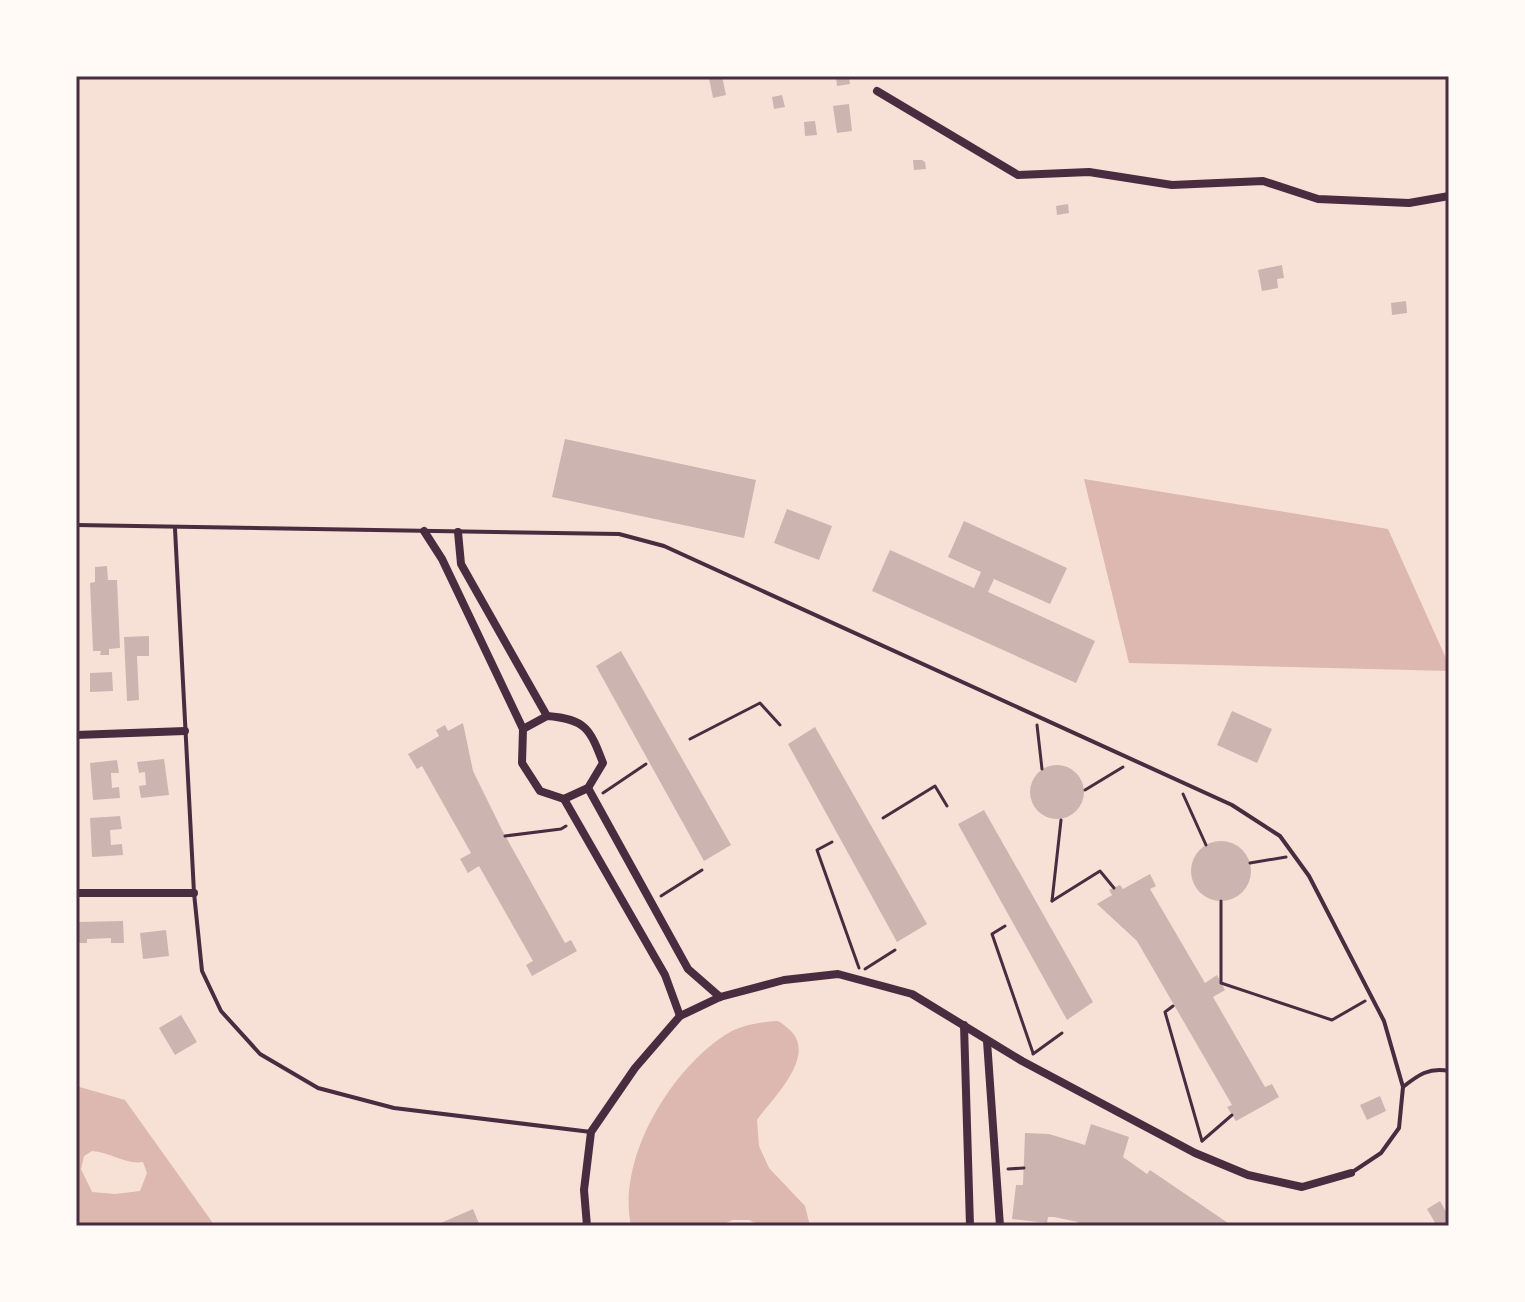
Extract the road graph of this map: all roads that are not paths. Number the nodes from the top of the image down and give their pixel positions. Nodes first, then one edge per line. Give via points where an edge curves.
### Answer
1 (877, 91) dead end
2 (1449, 196) edge
3 (76, 525) edge
4 (175, 528) junction
5 (424, 531) junction
6 (458, 532) junction
7 (547, 716) junction
8 (523, 729) junction
9 (185, 731) junction
10 (76, 735) edge
11 (588, 788) junction
12 (564, 799) junction
13 (76, 893) edge
14 (194, 893) junction
15 (720, 997) junction
16 (680, 1016) junction
17 (964, 1025) junction
18 (987, 1041) junction
19 (1449, 1071) edge
20 (1403, 1087) junction
21 (591, 1132) junction
22 (1351, 1173) joint
23 (587, 1226) edge
24 (970, 1226) edge
25 (1000, 1226) edge

1 - 2 street via 1018,175 1089,172 1172,185 1263,181 1318,199 1409,203
3 - 4 lane
4 - 5 lane
4 - 9 lane
5 - 6 lane
5 - 8 street
6 - 7 street via 461,564
6 - 20 lane via 619,534 664,546 1232,805 1280,836 1309,876 1384,1021
7 - 8 street
7 - 11 street via 569,718 591,733 603,763
8 - 12 street via 522,763 540,791
9 - 10 street
9 - 14 lane
11 - 12 street
11 - 15 street via 688,969
12 - 16 street via 665,975
13 - 14 street
14 - 21 lane via 202,971 221,1011 260,1054 318,1088 394,1108
15 - 16 street
15 - 17 street via 784,980 838,974 912,994
16 - 21 street via 635,1068
17 - 18 street
17 - 24 street
18 - 22 street via 1190,1151 1248,1175 1302,1187
18 - 25 street
19 - 20 lane via 1418,1074
20 - 22 lane via 1399,1128 1381,1153
21 - 23 street via 584,1190

